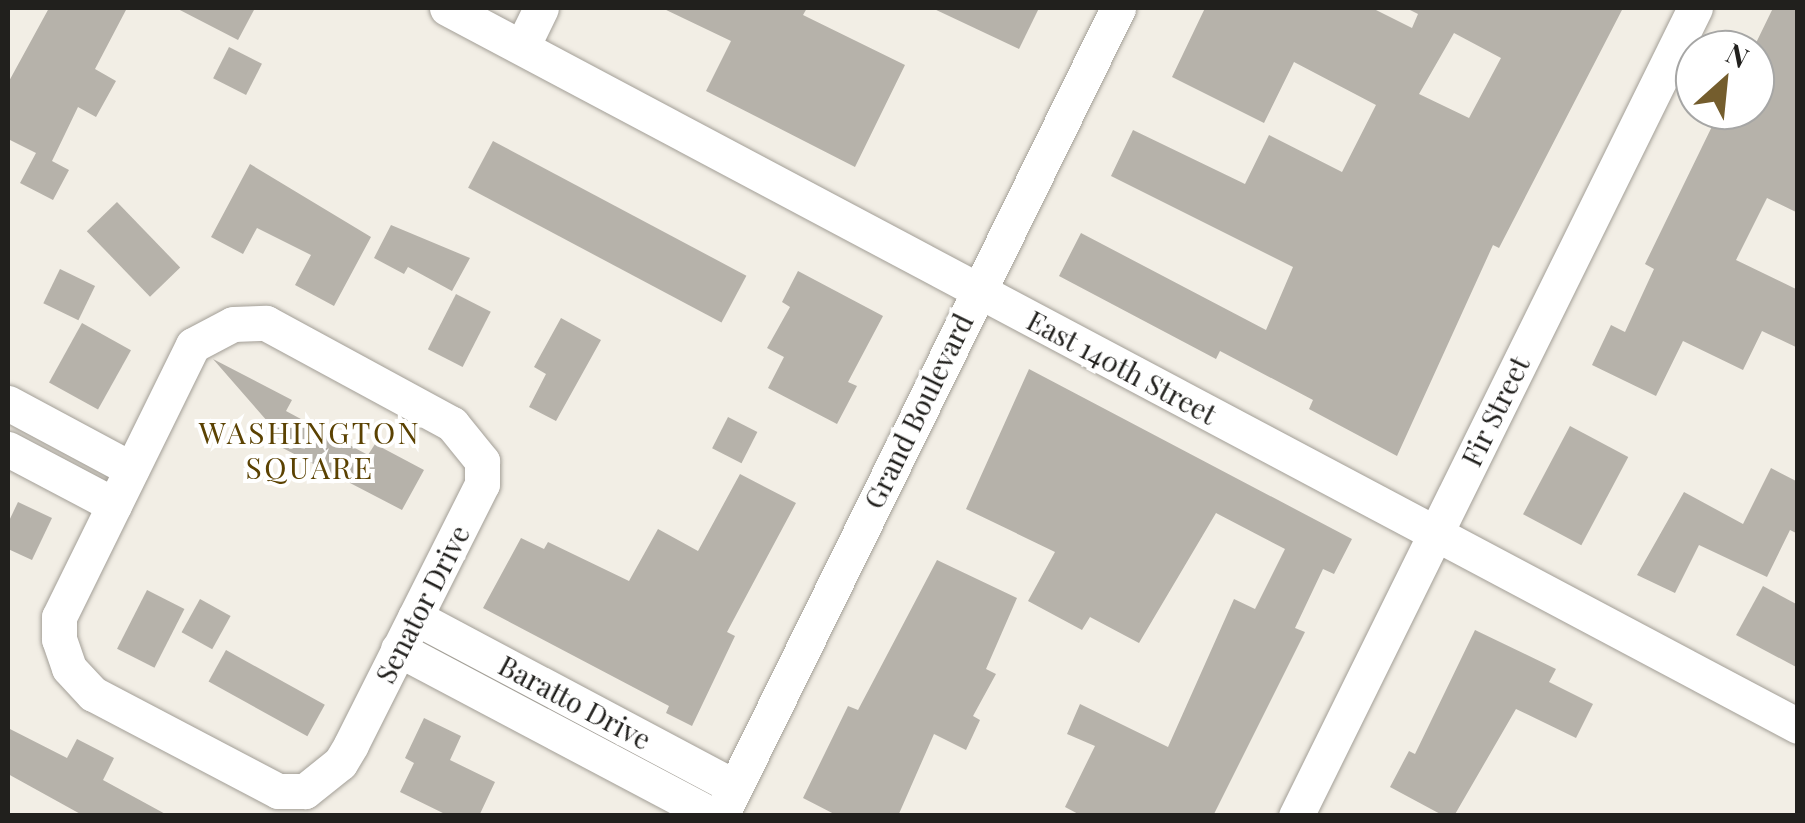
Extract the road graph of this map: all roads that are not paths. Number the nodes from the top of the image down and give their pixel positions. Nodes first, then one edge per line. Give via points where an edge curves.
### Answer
1 (448, 8) edge
2 (542, 8) edge
3 (1118, 8) edge
4 (1695, 8) edge
5 (522, 47) junction
6 (977, 290) junction
7 (8, 403) edge
8 (8, 448) edge
9 (132, 469) junction
10 (114, 505) junction
11 (1435, 533) junction
12 (415, 617) junction
13 (398, 649) junction
14 (1798, 726) edge
15 (728, 801) edge
16 (713, 816) edge
17 (1296, 816) edge

1 - 5 street, East 140th Street
2 - 5 street
3 - 6 street, Grand Boulevard
4 - 11 street, Fir Street
5 - 6 street, East 140th Street
6 - 11 street, East 140th Street
6 - 15 street, Grand Boulevard
7 - 9 street
8 - 10 street
9 - 10 street, Senator Drive
9 - 12 street, Senator Drive via 193,345 233,324 266,323 452,424 482,461 482,484
10 - 13 street, Senator Drive via 59,617 68,668 94,694 278,790 305,792 340,764
11 - 14 street, East 140th Street
11 - 17 street, Fir Street
12 - 13 street, Senator Drive
12 - 15 street, Baratto Drive
13 - 16 street, Baratto Drive

